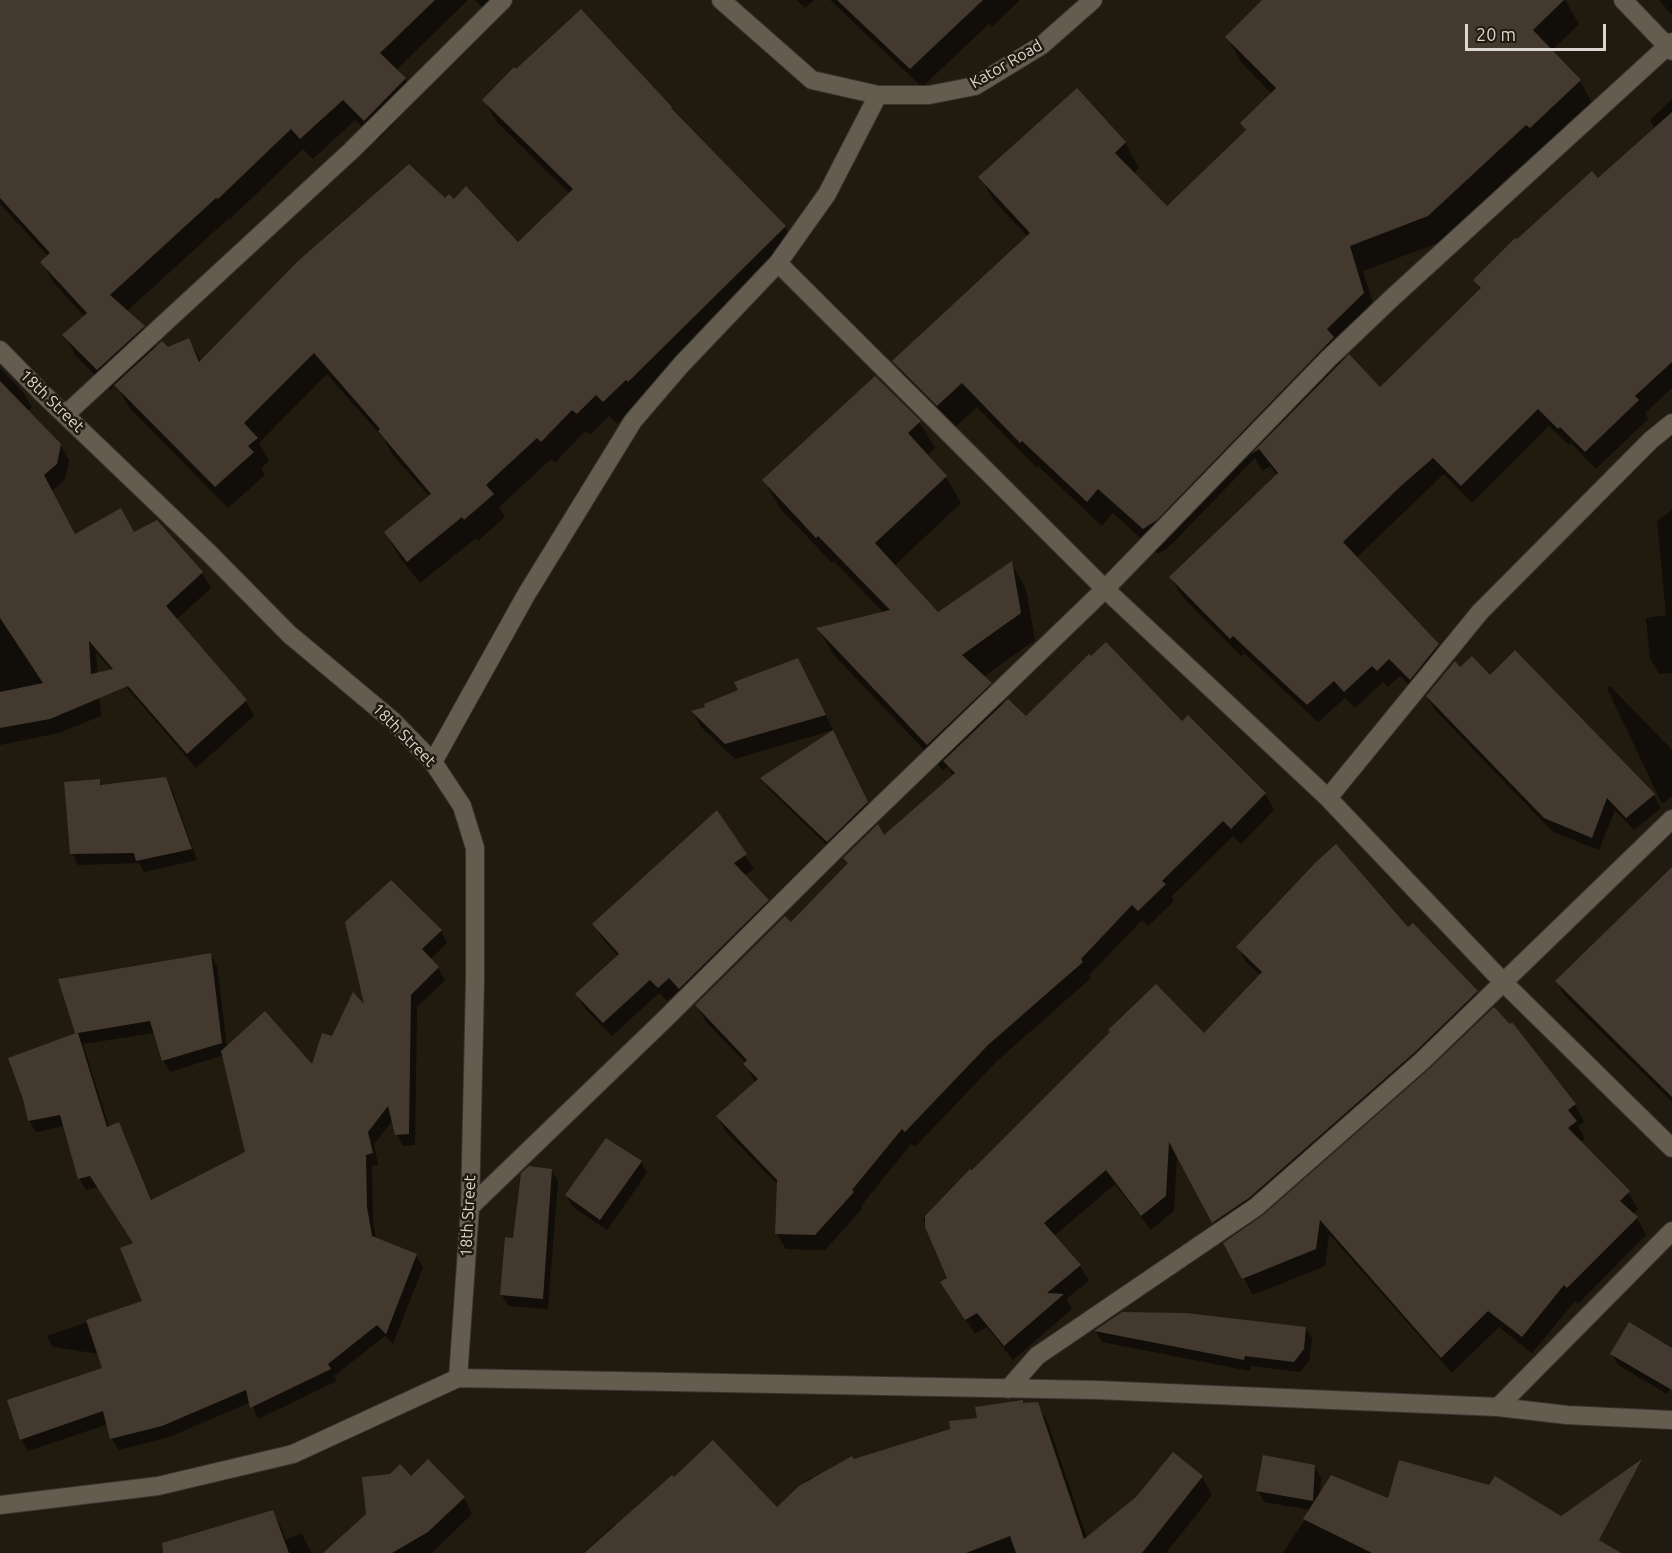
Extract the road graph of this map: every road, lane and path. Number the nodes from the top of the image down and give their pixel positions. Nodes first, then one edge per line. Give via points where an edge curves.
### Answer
1 (503, 0) edge
2 (721, 0) edge
3 (1093, 0) edge
4 (1623, 0) edge
5 (1670, 47) edge
6 (878, 95) junction
7 (778, 263) junction
8 (0, 350) edge
9 (65, 416) junction
10 (1672, 423) edge
11 (1105, 590) junction
12 (433, 762) junction
13 (1328, 798) junction
14 (1672, 819) edge
15 (1504, 983) junction
16 (1672, 1148) edge
17 (470, 1207) junction
18 (1672, 1232) edge
19 (458, 1378) junction
20 (1008, 1389) junction
21 (1498, 1407) junction
22 (1672, 1420) edge
23 (0, 1505) edge

1 - 9 street via 352,150
2 - 6 street, Kator Road via 812,80
3 - 6 street, Kator Road via 1042,45 975,86 929,95
4 - 5 street
5 - 11 street via 1328,359
6 - 7 street via 827,194
7 - 11 street
7 - 12 street via 633,421 526,595
8 - 9 street, 18th Street
9 - 12 street, 18th Street via 289,634 393,721
10 - 13 street via 1480,612
11 - 13 street
11 - 17 street
12 - 17 street, 18th Street via 462,806 476,848
13 - 15 street
14 - 15 street
15 - 16 street
15 - 20 street via 1256,1207 1037,1356
17 - 19 street, 18th Street
18 - 21 street
19 - 20 street
19 - 23 street via 292,1454 158,1486
20 - 21 street
21 - 22 street

